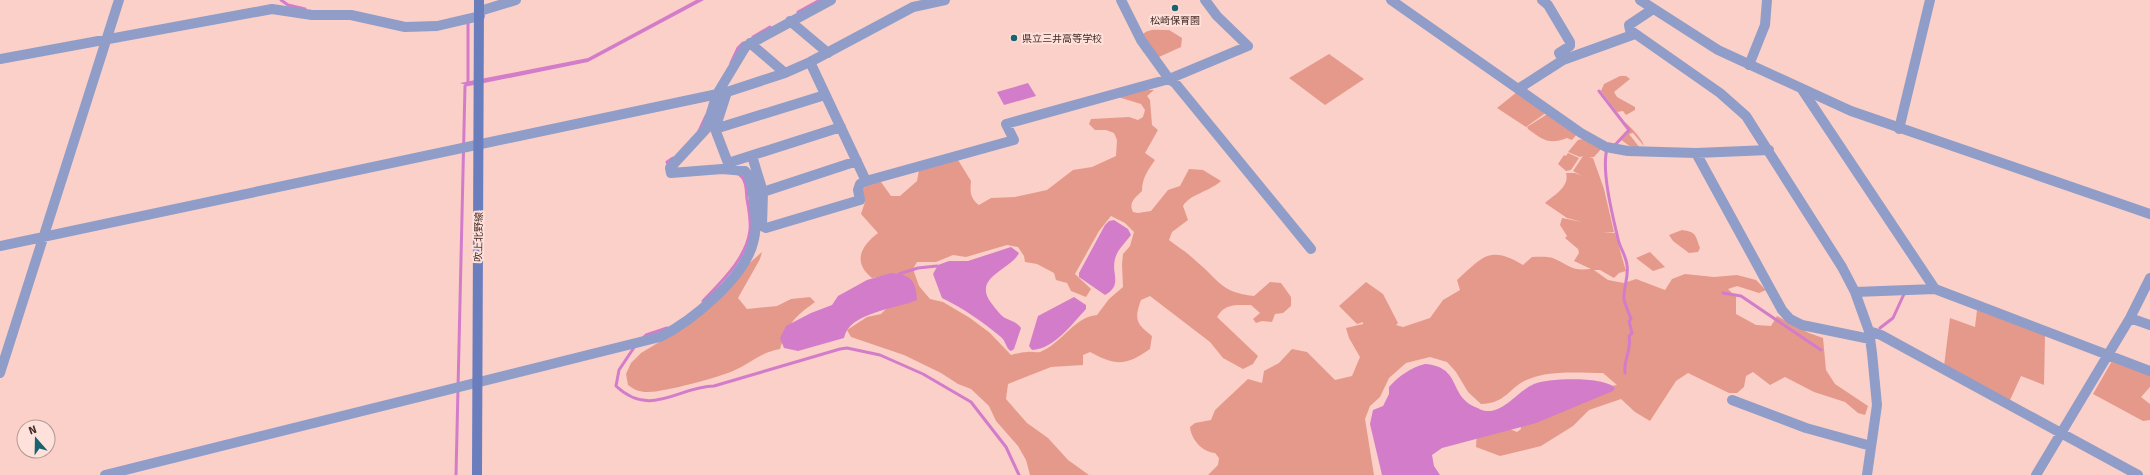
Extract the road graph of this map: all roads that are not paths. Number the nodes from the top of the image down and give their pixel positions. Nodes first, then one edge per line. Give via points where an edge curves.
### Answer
1 (119, 0) edge
2 (479, 0) edge
3 (516, 0) edge
4 (831, 0) edge
5 (945, 0) edge
6 (1121, 0) edge
7 (1205, 0) edge
8 (1391, 0) edge
9 (1542, 0) edge
10 (1640, 0) edge
11 (1767, 0) edge
12 (1930, 0) edge
13 (1654, 9) junction
14 (480, 13) junction
15 (790, 21) junction
16 (1635, 34) junction
17 (106, 39) junction
18 (750, 42) junction
19 (828, 53) junction
20 (0, 59) edge
21 (1562, 60) junction
22 (810, 62) junction
23 (1749, 65) junction
24 (785, 74) junction
25 (1169, 79) junction
26 (1518, 89) junction
27 (1803, 91) junction
28 (727, 92) junction
29 (717, 94) junction
30 (826, 95) junction
31 (841, 127) junction
32 (715, 129) junction
33 (1899, 129) junction
34 (480, 145) junction
35 (1769, 150) junction
36 (1696, 153) junction
37 (752, 156) junction
38 (857, 161) junction
39 (725, 166) junction
40 (866, 181) junction
41 (763, 192) junction
42 (2150, 214) edge
43 (43, 237) junction
44 (0, 246) edge
45 (1310, 249) dead end
46 (2150, 278) edge
47 (1935, 289) junction
48 (1855, 292) junction
49 (2130, 318) junction
50 (2150, 325) edge
51 (1869, 335) junction
52 (2108, 355) junction
53 (2150, 371) edge
54 (0, 373) edge
55 (476, 381) junction
56 (1732, 400) dead end
57 (2062, 434) junction
58 (1871, 446) junction
59 (105, 475) edge
60 (477, 475) edge
61 (1867, 475) edge
62 (2036, 475) edge
63 (2138, 475) edge

1 - 17 street
2 - 14 main road, 吹上北野線
3 - 14 street
4 - 15 street
5 - 19 street via 913,7
6 - 25 street via 1141,40
7 - 25 street via 1217,16 1248,46
8 - 26 street
9 - 21 street via 1548,5 1570,42 1570,46 1559,53
10 - 13 street
11 - 23 street via 1768,10 1762,37
12 - 33 street
13 - 16 street via 1629,25
13 - 23 street via 1718,50
14 - 17 street via 437,26 405,27 351,15 312,15 272,9
14 - 34 main road, 吹上北野線
15 - 18 street
15 - 19 street
16 - 21 street
16 - 35 street via 1736,106
17 - 20 street
17 - 43 street
18 - 24 street
18 - 29 street
19 - 22 street
21 - 26 street
22 - 24 street
22 - 30 street
23 - 27 street
24 - 28 street
25 - 40 street via 1006,124 1014,140
25 - 45 street via 1204,115
26 - 36 street via 1581,133 1606,147 1628,151
27 - 33 street
27 - 47 street
28 - 29 street
28 - 32 street
29 - 34 street
29 - 39 street via 706,129 670,168 671,173
30 - 31 street
30 - 32 street
31 - 37 street
31 - 38 street
32 - 39 street
33 - 42 street
34 - 43 street
34 - 55 main road, 吹上北野線
35 - 36 street
35 - 48 street
36 - 51 street via 1782,310 1790,319 1802,324
37 - 39 street
37 - 41 street
38 - 40 street
38 - 41 street
39 - 55 street via 748,174 755,201 756,223 753,240 741,266 725,286 694,316 676,330 655,340 647,339
40 - 41 street via 860,184 858,190 860,200 766,228 762,226
43 - 44 street
43 - 54 street
46 - 49 street
47 - 48 street
47 - 52 street
48 - 51 street
49 - 50 street
49 - 52 street
51 - 57 street via 1881,335
51 - 58 street via 1877,405
52 - 53 street
52 - 57 street
55 - 59 street
55 - 60 main road, 吹上北野線
56 - 58 street via 1806,428
57 - 62 street
57 - 63 street
58 - 61 street

